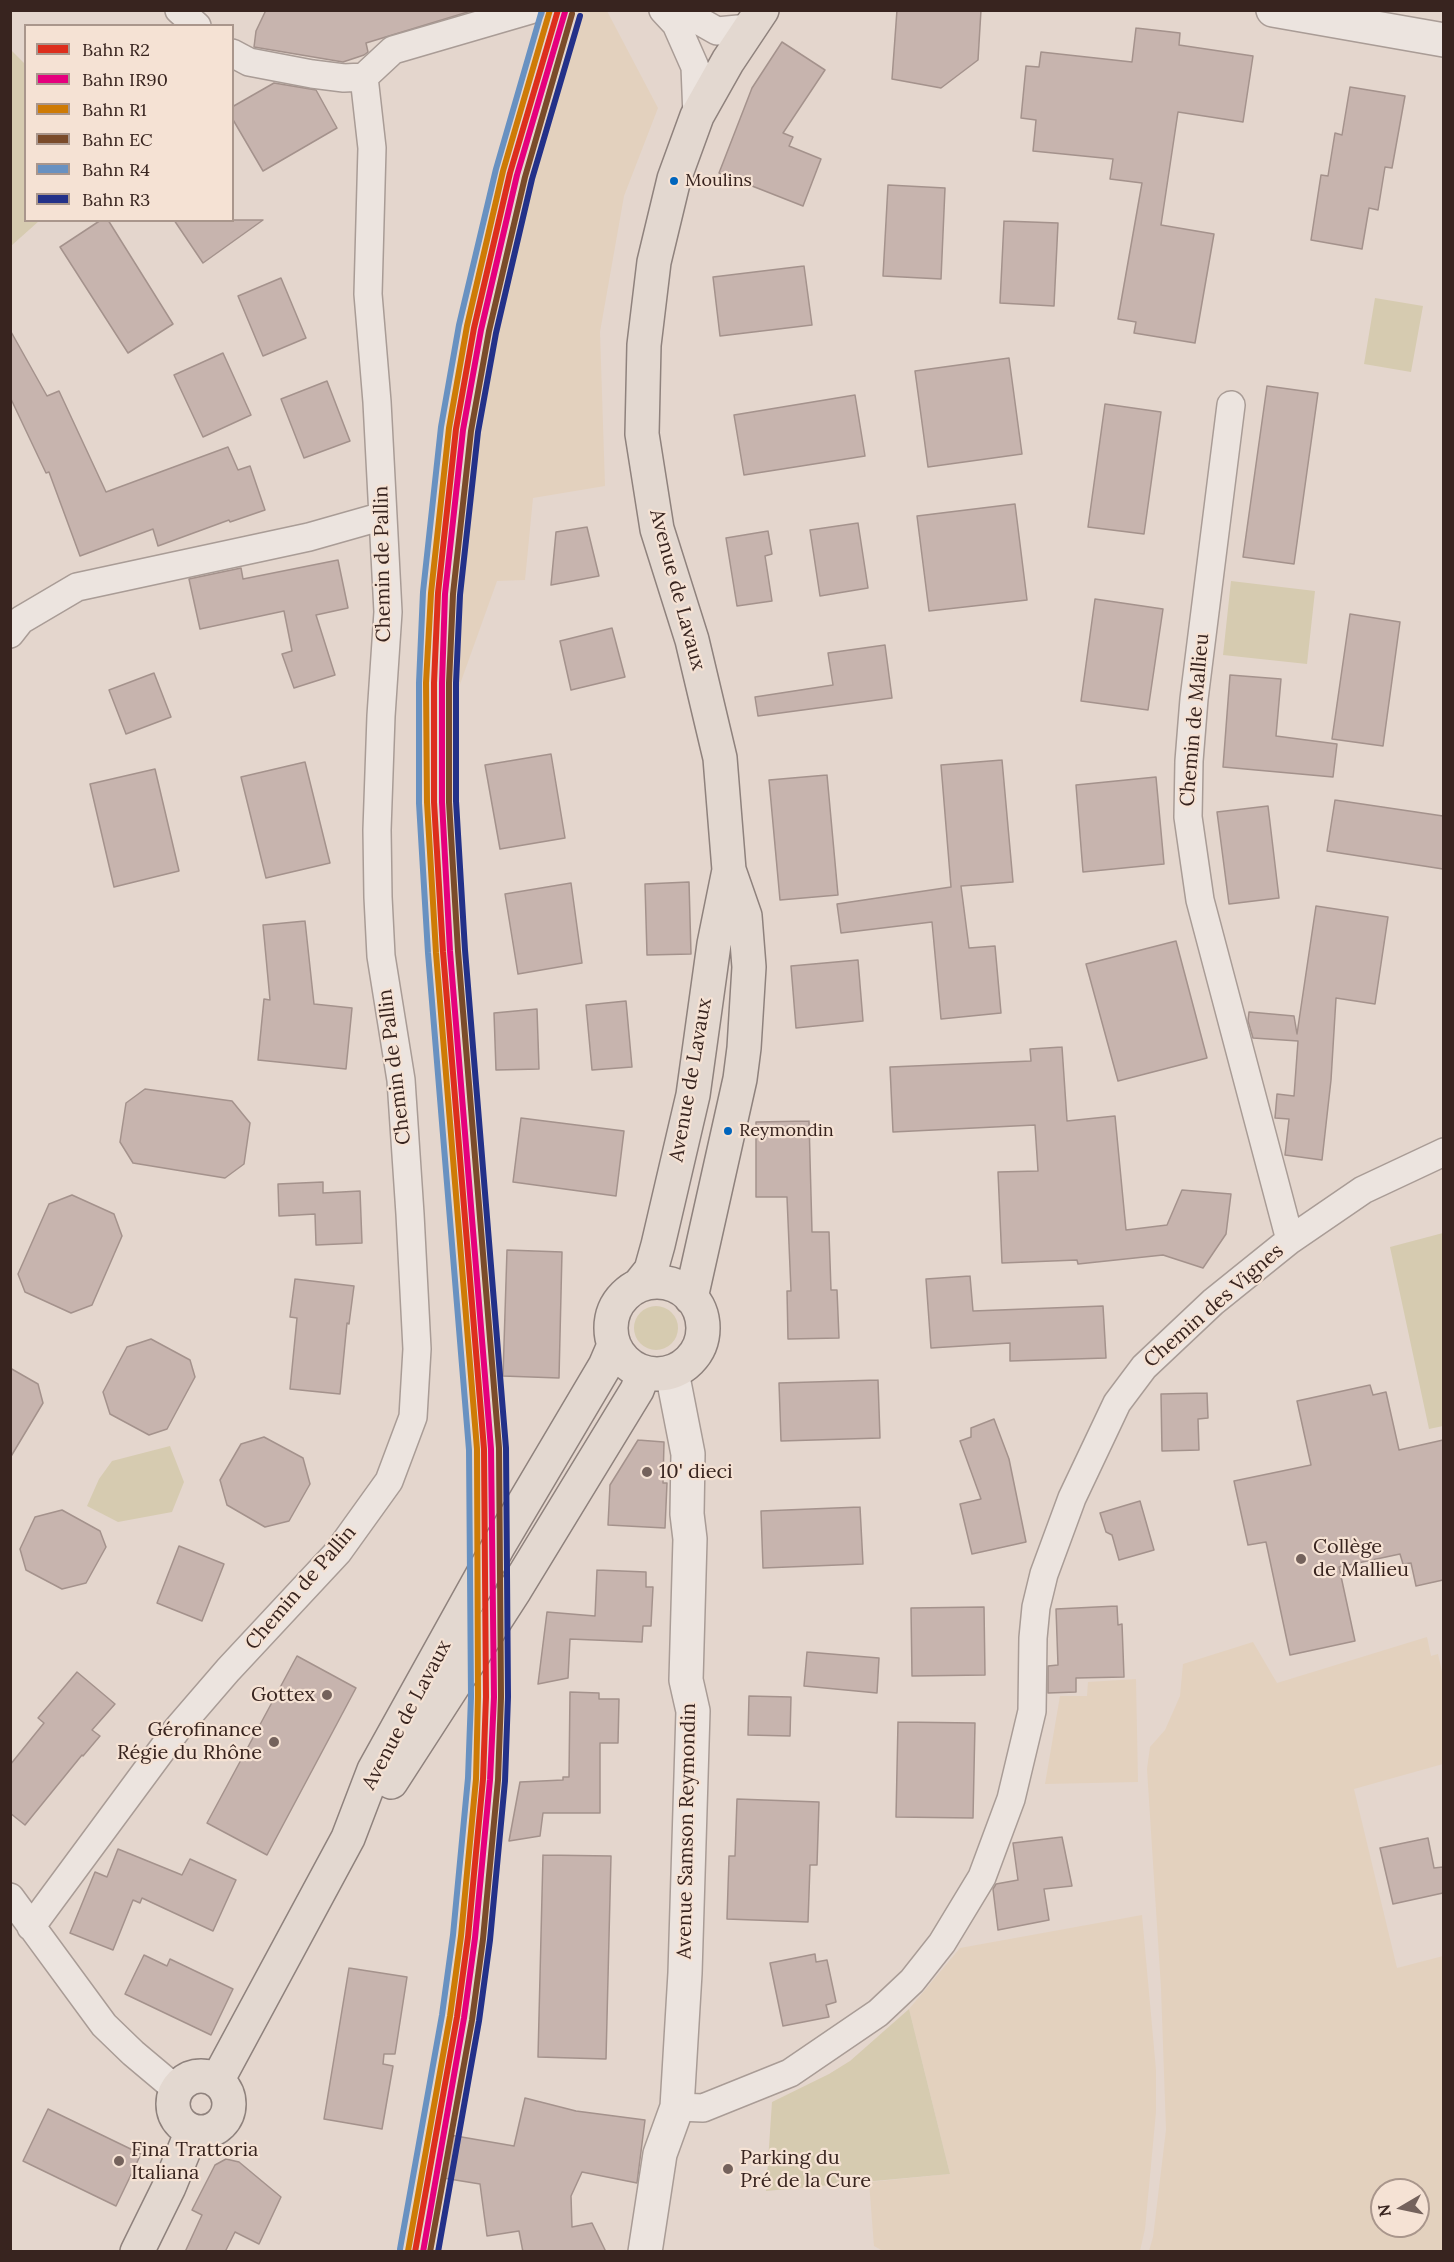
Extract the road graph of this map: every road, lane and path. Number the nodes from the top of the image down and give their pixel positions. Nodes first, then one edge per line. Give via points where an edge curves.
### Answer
1 (179, 10) edge
2 (530, 10) edge
3 (663, 10) edge
4 (680, 10) edge
5 (1273, 10) edge
6 (749, 16) edge
7 (195, 24) edge
8 (1443, 40) edge
9 (234, 53) edge
10 (364, 77) junction
11 (697, 116) junction
12 (1231, 405) dead end
13 (383, 516) junction
14 (10, 634) edge
15 (729, 870) junction
16 (1443, 1152) edge
17 (1290, 1240) junction
18 (639, 1285) junction
19 (691, 1298) junction
20 (614, 1345) junction
21 (658, 1372) junction
22 (348, 1838) junction
23 (10, 1897) edge
24 (31, 1927) junction
25 (217, 2081) junction
26 (177, 2090) junction
27 (677, 2107) junction
28 (192, 2131) junction
29 (137, 2252) edge
30 (645, 2252) edge

1 - 7 street
2 - 10 street via 393,50
3 - 11 street via 676,24 695,67
4 - 6 street via 717,31
5 - 8 street
6 - 11 main road, Avenue de Lavaux
9 - 10 street via 249,62 312,74
10 - 13 street, Chemin de Pallin via 372,148 368,294
11 - 15 main road, Avenue de Lavaux via 674,179 654,262 644,345 642,434 657,529 692,640 720,758
12 - 17 street, Chemin de Mallieu via 1194,699 1188,817 1200,900
13 - 14 street via 309,537 77,587 21,620
13 - 24 street, Chemin de Pallin via 388,612 376,830 378,897 381,956 401,1080 417,1349 413,1417 389,1481 338,1552 178,1728
15 - 18 main road, Avenue de Lavaux via 714,944 693,1095 651,1270
15 - 19 main road, Avenue de Lavaux via 745,916 749,967 744,1048
16 - 17 street, Chemin des Vignes via 1363,1190
17 - 27 street, Chemin des Vignes via 1212,1302 1144,1366 1117,1403 1072,1498 1044,1574 1033,1638 1032,1711 1011,1799 982,1877 942,1943 912,1981 878,2013 790,2073 704,2108
18 - 19 main road via 667,1283
18 - 20 main road via 627,1293 612,1317
19 - 21 main road via 703,1325 702,1340 685,1365
20 - 21 main road via 631,1367
20 - 22 main road, Avenue de Lavaux via 374,1770
21 - 22 main road, Avenue de Lavaux via 637,1390 515,1590 381,1796
21 - 27 street, Avenue Samson Reymondin via 688,1454 686,1680 693,1711
22 - 25 main road, Avenue de Lavaux
23 - 24 street
24 - 26 street via 104,2025
25 - 26 main road via 191,2078
25 - 28 main road via 227,2095 227,2114 216,2128
26 - 28 main road via 173,2107 176,2116
27 - 30 street, Avenue Samson Reymondin via 660,2154
28 - 29 main road via 170,2187

